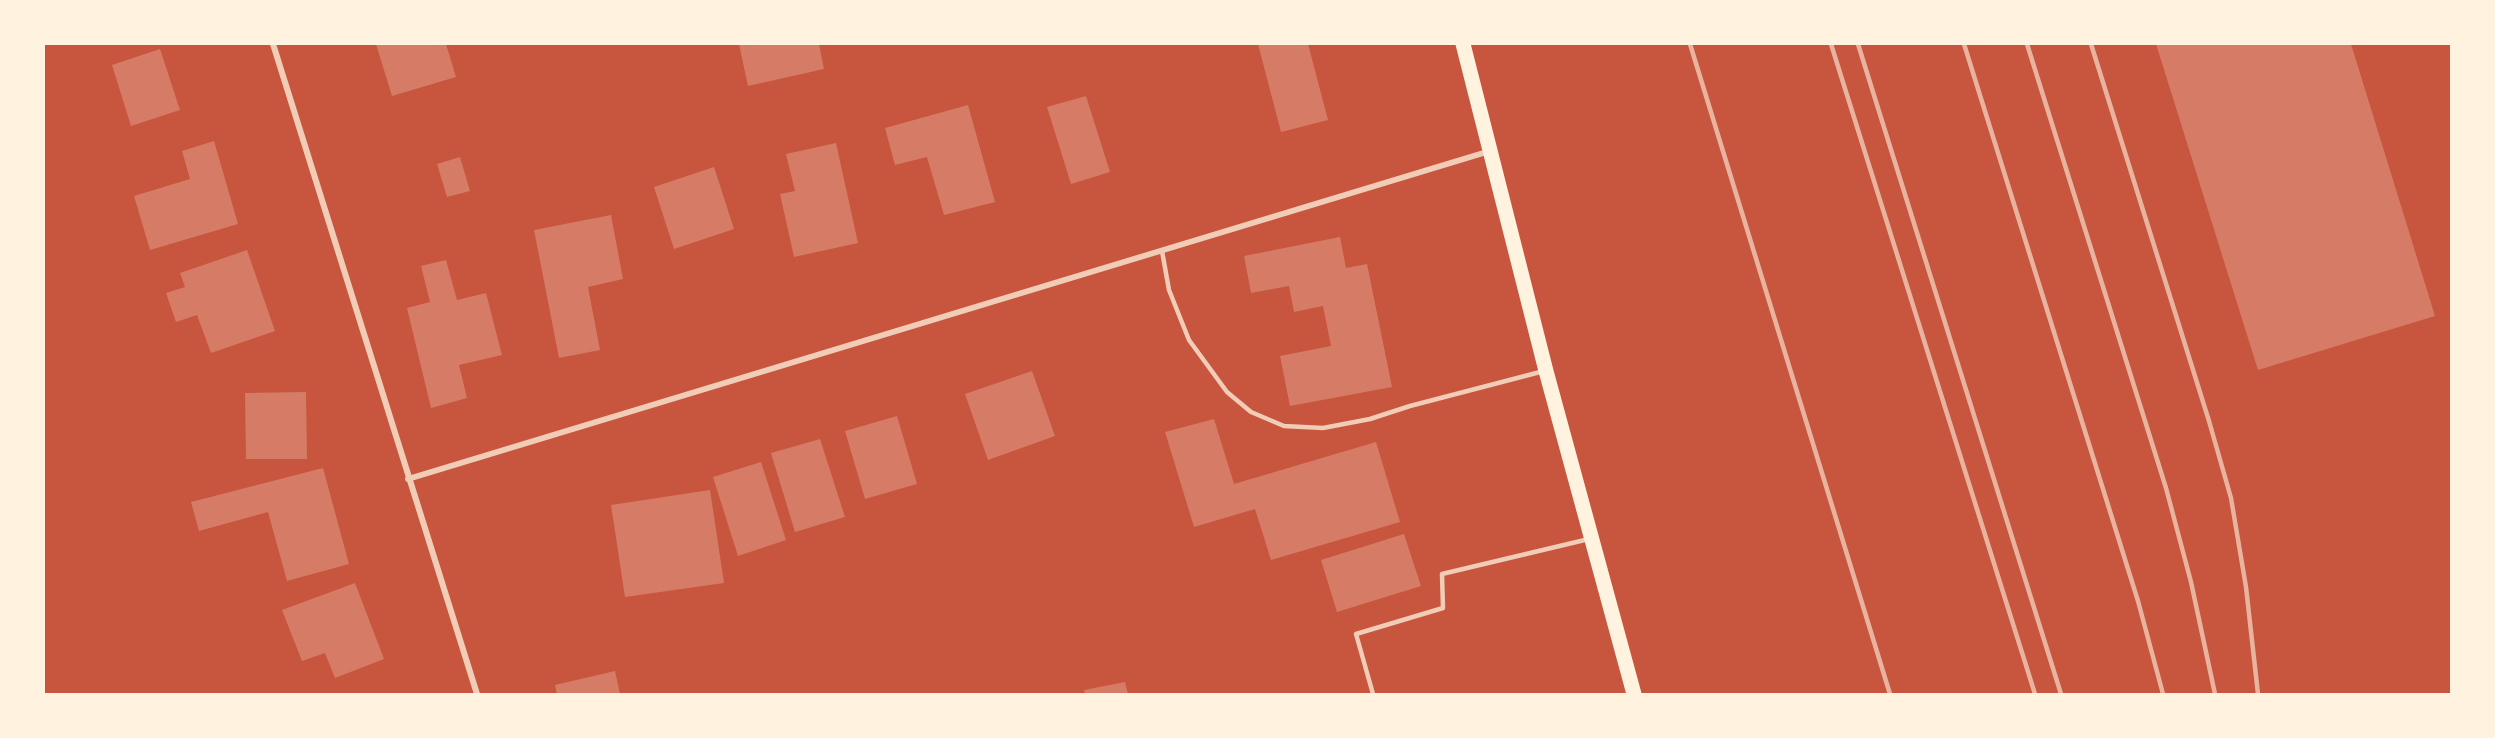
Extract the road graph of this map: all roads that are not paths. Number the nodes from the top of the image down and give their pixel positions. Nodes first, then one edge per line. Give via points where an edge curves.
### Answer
1 (273, 44) edge
2 (1463, 44) edge
3 (1490, 151) junction
4 (1162, 251) junction
5 (1546, 371) junction
6 (408, 479) junction
7 (1592, 539) junction
8 (477, 694) edge
9 (1373, 694) edge
10 (1634, 694) edge

1 - 6 street
2 - 3 main road
3 - 4 street
3 - 5 main road
4 - 5 lane via 1169,290 1189,340 1227,392 1251,412 1284,426 1323,428 1370,419
4 - 6 street
5 - 7 main road
6 - 8 street
7 - 9 lane via 1442,574 1443,608 1356,634
7 - 10 main road

